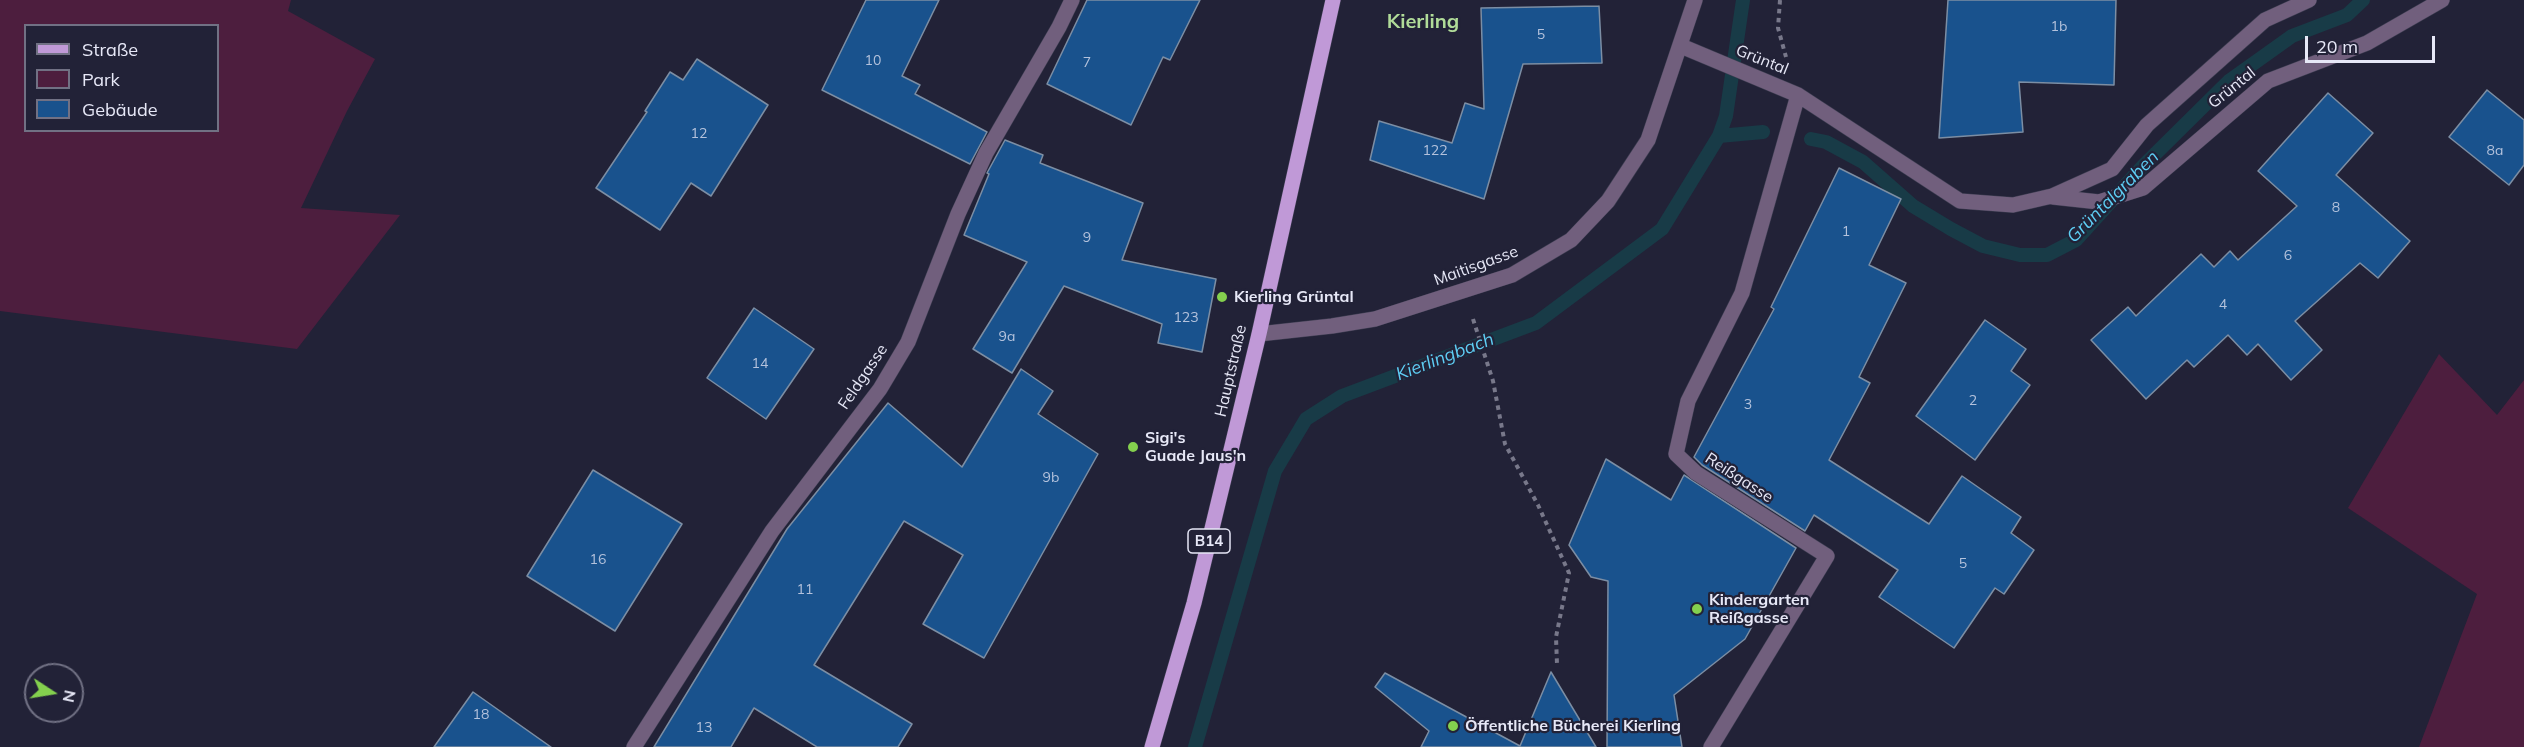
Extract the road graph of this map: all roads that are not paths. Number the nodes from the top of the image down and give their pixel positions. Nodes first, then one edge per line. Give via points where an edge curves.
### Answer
1 (1072, 0) edge
2 (1333, 0) edge
3 (1695, 0) edge
4 (2308, 0) edge
5 (2442, 0) edge
6 (1681, 46) junction
7 (1798, 95) junction
8 (2052, 196) junction
9 (1259, 334) junction
10 (634, 747) edge
11 (1152, 747) edge
12 (1711, 747) edge

1 - 10 street, Feldgasse via 986,153 908,342 880,389 772,531
2 - 9 main road, Hauptstraße / B14
3 - 6 street, Maitisgasse
4 - 8 street, Grüntal via 2265,20 2147,125 2112,170
5 - 8 street, Grüntal via 2367,44 2268,81 2143,188 2099,202
6 - 7 street, Grüntal
6 - 9 street, Maitisgasse via 1648,140 1608,201 1571,240 1512,275 1375,319
7 - 8 street, Grüntal via 1960,201 2013,205
7 - 12 street, Reißgasse via 1742,293 1688,401 1676,454 1696,473 1827,556
9 - 11 main road, Hauptstraße / B14 via 1194,603

